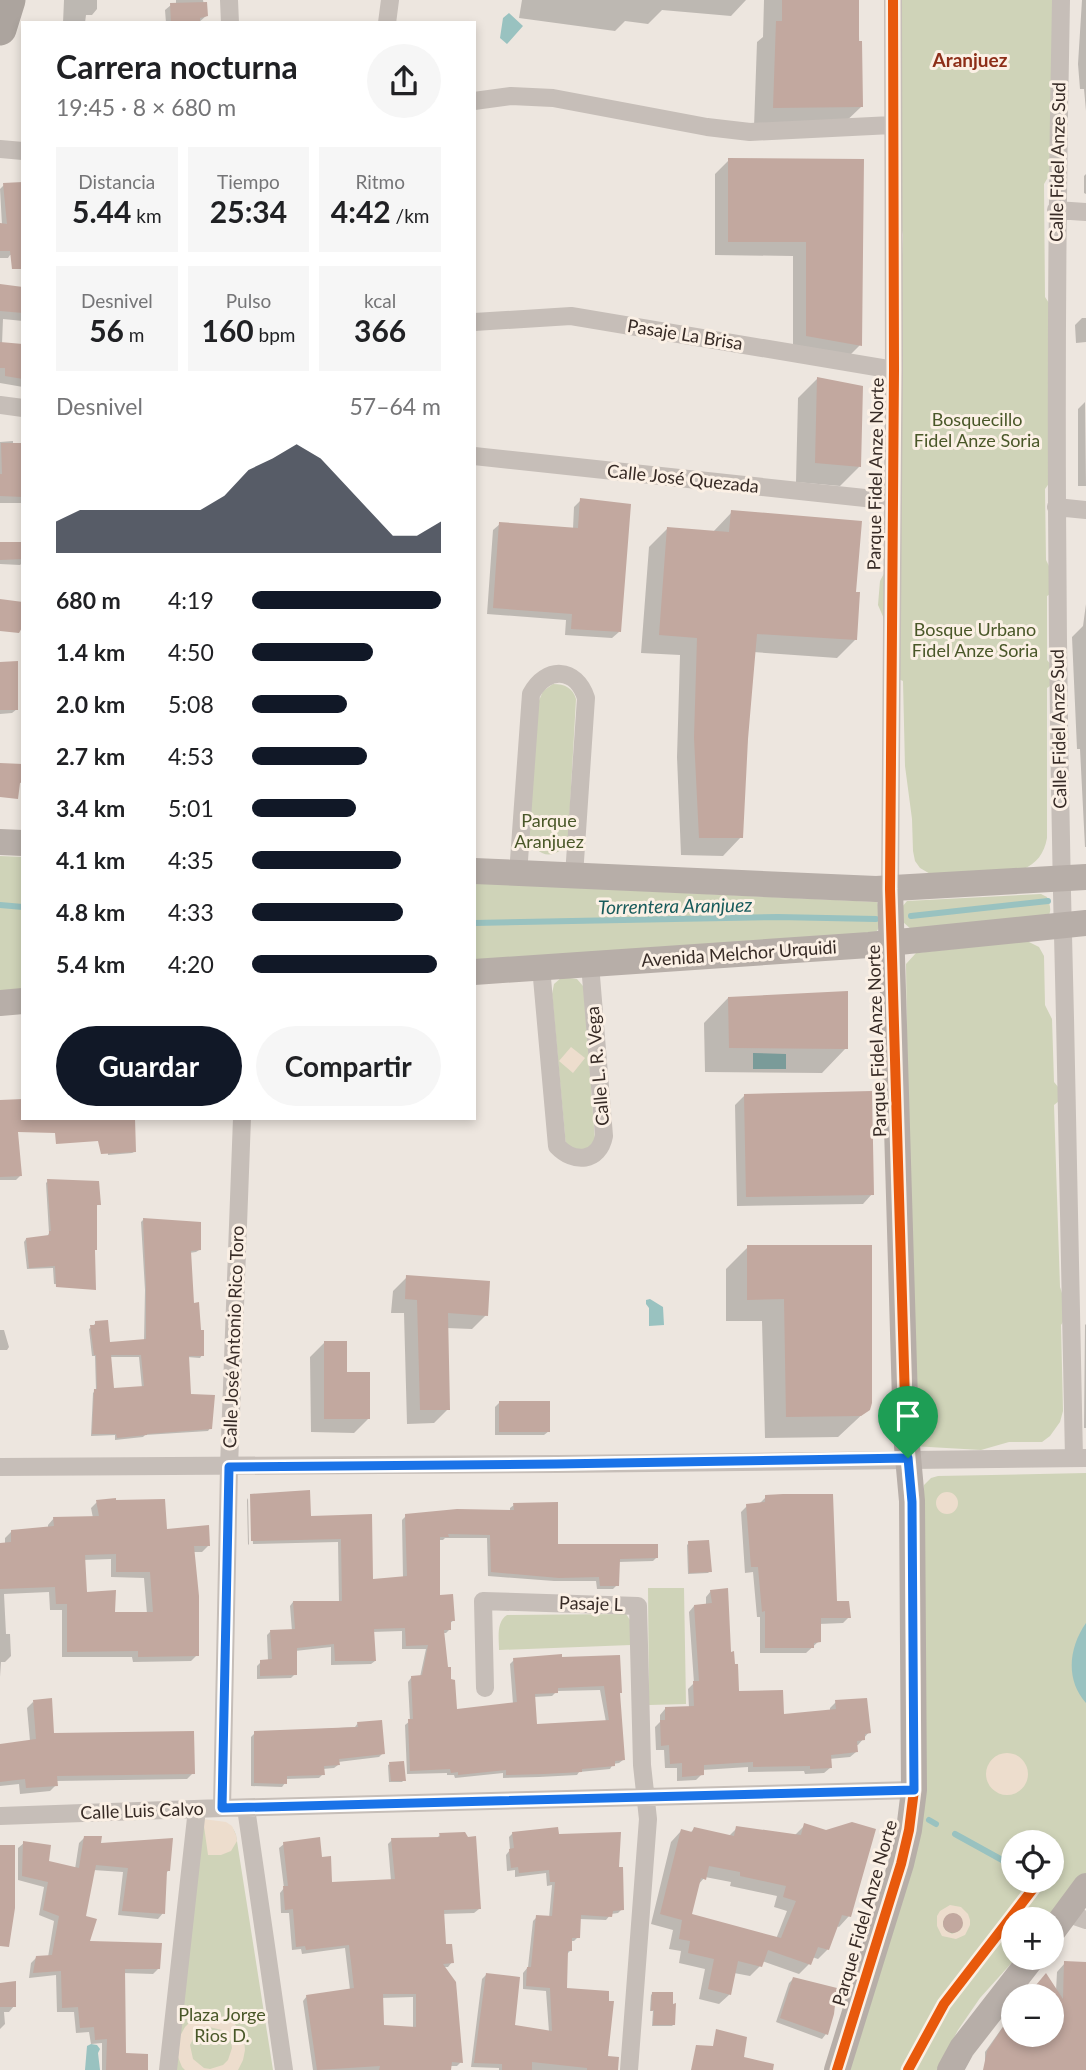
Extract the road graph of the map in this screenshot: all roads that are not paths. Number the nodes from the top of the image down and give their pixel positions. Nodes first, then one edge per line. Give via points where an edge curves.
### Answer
1 (9, 0) edge
2 (229, 0) edge
3 (390, 0) edge
4 (893, 0) edge
5 (1061, 0) edge
6 (230, 21) edge
7 (387, 21) edge
8 (0, 29) edge
9 (476, 101) edge
10 (892, 125) junction
11 (0, 149) edge
12 (21, 151) edge
13 (1056, 210) junction
14 (1086, 212) edge
15 (476, 322) edge
16 (894, 370) junction
17 (0, 405) edge
18 (21, 408) edge
19 (476, 456) edge
20 (893, 501) junction
21 (1056, 507) junction
22 (1086, 510) edge
23 (0, 842) edge
24 (21, 843) edge
25 (476, 871) edge
26 (518, 874) junction
27 (574, 876) junction
28 (1073, 878) edge
29 (890, 889) junction
30 (1074, 925) edge
31 (892, 943) junction
32 (590, 964) junction
33 (541, 968) junction
34 (476, 972) edge
35 (21, 1001) edge
36 (0, 1003) edge
37 (242, 1120) edge
38 (908, 1458) junction
39 (1080, 1458) edge
40 (0, 1467) edge
41 (229, 1467) junction
42 (485, 1688) dead end
43 (914, 1790) junction
44 (645, 1797) junction
45 (222, 1808) junction
46 (246, 1808) junction
47 (197, 1809) junction
48 (0, 1816) edge
49 (1086, 1886) edge
50 (1068, 1922) edge
51 (1023, 1970) edge
52 (168, 2070) edge
53 (284, 2070) edge
54 (629, 2070) edge
55 (837, 2070) edge
56 (950, 2070) edge

1 - 8 highway
2 - 6 street
3 - 7 street
4 - 10 street, Parque Fidel Anze Norte
5 - 13 street, Calle Fidel Anze Sud
9 - 10 street via 553,98 750,132
10 - 16 street, Parque Fidel Anze Norte
11 - 12 street
13 - 14 street
13 - 21 street, Calle Fidel Anze Sud
15 - 16 street, Pasaje La Brisa via 571,316
16 - 20 street, Parque Fidel Anze Norte
17 - 18 street
19 - 20 street, Calle José Quezada
20 - 29 street, Parque Fidel Anze Norte
21 - 22 street
21 - 28 street, Calle Fidel Anze Sud
23 - 24 street
25 - 26 street
26 - 27 street
26 - 27 street via 531,694 542,679 560,674 577,681 586,698
27 - 29 street
28 - 29 street
28 - 30 street, Calle Fidel Anze Sud
29 - 31 street, Parque Fidel Anze Norte
30 - 31 street, Avenida Melchor Urquidi
30 - 39 street, Calle Fidel Anze Sud
31 - 32 street, Avenida Melchor Urquidi
31 - 38 street, Parque Fidel Anze Norte
32 - 33 street, Avenida Melchor Urquidi
32 - 33 street, Calle L. R. Vega via 604,1136 596,1153 580,1158 570,1157 557,1146
33 - 34 street, Avenida Melchor Urquidi
35 - 36 street
37 - 41 street, Calle José Antonio Rico Toro
38 - 39 street
38 - 41 street
38 - 43 street, Parque Fidel Anze Norte
40 - 41 street
41 - 45 street, Calle José Antonio Rico Toro
42 - 44 street, Pasaje L via 483,1601 638,1606
43 - 44 street, Calle Luis Calvo
43 - 55 street, Parque Fidel Anze Norte via 901,1864
44 - 46 street, Calle Luis Calvo
44 - 54 street via 648,1819
45 - 46 street, Calle Luis Calvo
45 - 47 street, Calle Luis Calvo
46 - 53 street
47 - 48 street, Calle Luis Calvo
47 - 52 street
49 - 50 street
51 - 56 street

